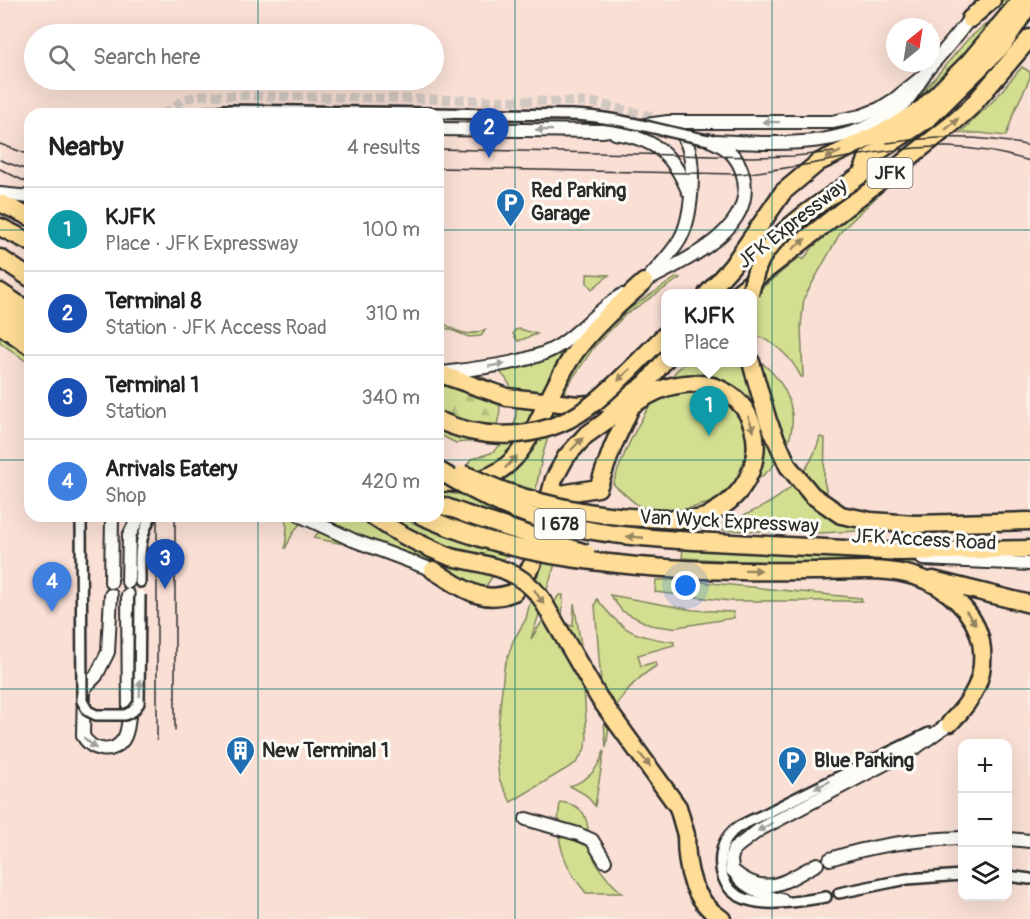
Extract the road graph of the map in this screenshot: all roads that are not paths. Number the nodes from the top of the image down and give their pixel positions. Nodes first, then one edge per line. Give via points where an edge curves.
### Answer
1 (982, 0) edge
2 (992, 0) edge
3 (1021, 0) edge
4 (1030, 3) edge
5 (970, 19) junction
6 (1030, 38) edge
7 (922, 77) junction
8 (444, 114) edge
9 (655, 117) tunnel mouth
10 (669, 128) junction
11 (444, 129) edge
12 (602, 131) junction
13 (709, 140) junction
14 (0, 194) edge
15 (690, 194) junction
16 (24, 196) edge
17 (0, 203) edge
18 (24, 214) edge
19 (0, 227) edge
20 (24, 239) edge
21 (0, 252) edge
22 (0, 258) edge
23 (24, 264) edge
24 (24, 274) edge
25 (644, 282) junction
26 (711, 289) edge
27 (742, 289) edge
28 (751, 289) edge
29 (0, 292) edge
30 (0, 308) edge
31 (24, 318) edge
32 (24, 319) edge
33 (0, 325) edge
34 (661, 339) edge
35 (24, 342) edge
36 (661, 365) edge
37 (752, 367) edge
38 (444, 373) edge
39 (444, 376) edge
40 (630, 400) junction
41 (444, 422) edge
42 (444, 468) edge
43 (444, 473) edge
44 (444, 482) edge
45 (549, 496) junction
46 (444, 506) edge
47 (1030, 521) edge
48 (83, 522) edge
49 (83, 522) edge
50 (112, 522) edge
51 (137, 522) edge
52 (148, 522) edge
53 (314, 522) edge
54 (382, 522) edge
55 (436, 522) edge
56 (702, 541) junction
57 (1030, 549) edge
58 (618, 564) junction
59 (1030, 564) edge
60 (433, 570) joint
61 (918, 577) junction
62 (134, 588) junction
63 (1030, 604) edge
64 (84, 688) junction
65 (950, 723) junction
66 (526, 819) dead end
67 (958, 838) edge
68 (1012, 840) edge
69 (1030, 842) edge
70 (830, 859) dead end
71 (605, 861) dead end
72 (817, 864) dead end
73 (732, 870) junction
74 (958, 875) edge
75 (1012, 877) edge
76 (1030, 879) edge
77 (839, 893) dead end
78 (826, 897) dead end
79 (793, 901) junction
80 (722, 919) edge

1 - 5 street
2 - 5 highway
3 -> 26 highway via 969,62 923,108 893,127 819,162 783,192
4 - 28 highway, bridge via 1003,45 958,101 925,130 864,166 794,223 767,250
5 - 7 street
27 -> 6 highway, JFK Expressway / JFK via 952,124
7 -> 10 street via 888,104 842,121
7 - 13 street via 907,101 886,117 869,127 829,139 788,143
8 - 10 street, bridge via 591,116
9 - 10 street
10 - 12 street
10 - 13 street, bridge
10 - 15 street via 681,133 689,149
12 -> 11 street
12 - 15 street via 640,139 664,153 676,164
13 - 25 street via 737,159 744,185 741,210 721,236
14 - 16 street
15 - 25 street via 681,237
17 - 18 highway
19 - 20 highway
21 - 23 highway
22 - 24 highway
38 -> 25 street via 507,363 553,349 609,303
44 -> 25 highway via 477,482 510,464 576,350
29 - 31 highway
30 - 32 highway
33 - 35 highway
34 -> 41 highway, bridge via 595,403 562,423 533,432 496,435
36 - 40 highway
37 - 47 highway via 768,421 788,466 812,495 841,515 914,524
39 - 40 highway via 507,397 578,405
40 -> 42 highway, bridge via 677,385 712,386 729,394 741,404 756,439 756,454 745,483 729,501 704,518 628,517 558,506
45 -> 40 highway via 566,457 585,436
40 - 45 highway via 598,488
56 -> 43 highway, Van Wyck Expressway / I 678, bridge via 618,535 555,523 505,506
45 - 60 highway via 534,559 514,592 481,597
46 - 58 highway, I 678, bridge
48 -> 62 street, bridge via 82,701 96,715 125,715 139,703
49 - 64 street
50 - 64 street via 108,652 96,676
51 - 62 street via 129,536
52 - 62 street via 142,532
53 - 60 street
54 -> 80 highway, bridge via 423,546 503,569 532,585 599,698 678,807 684,822 693,885 707,909
55 - 58 highway, bridge via 526,551
56 - 57 highway, Van Wyck Expressway / I 678 via 902,552
56 - 59 street, JFK Access Road via 744,551
58 -> 61 highway, I 678 via 695,569 887,570
61 - 63 highway
61 -> 65 highway via 941,588 962,606 978,630 984,657 968,705
64 -> 62 street via 82,736 97,749 113,748 123,740 129,716
65 -> 73 street via 915,748 759,830 734,849
65 -> 79 street via 733,831 721,854 722,880 741,898 765,904
66 - 71 street via 592,840
67 - 70 street via 876,846
68 - 69 street
72 - 73 street via 767,887 744,880
73 - 79 street via 742,885
74 - 77 street via 907,879
75 - 76 street
78 - 79 street

